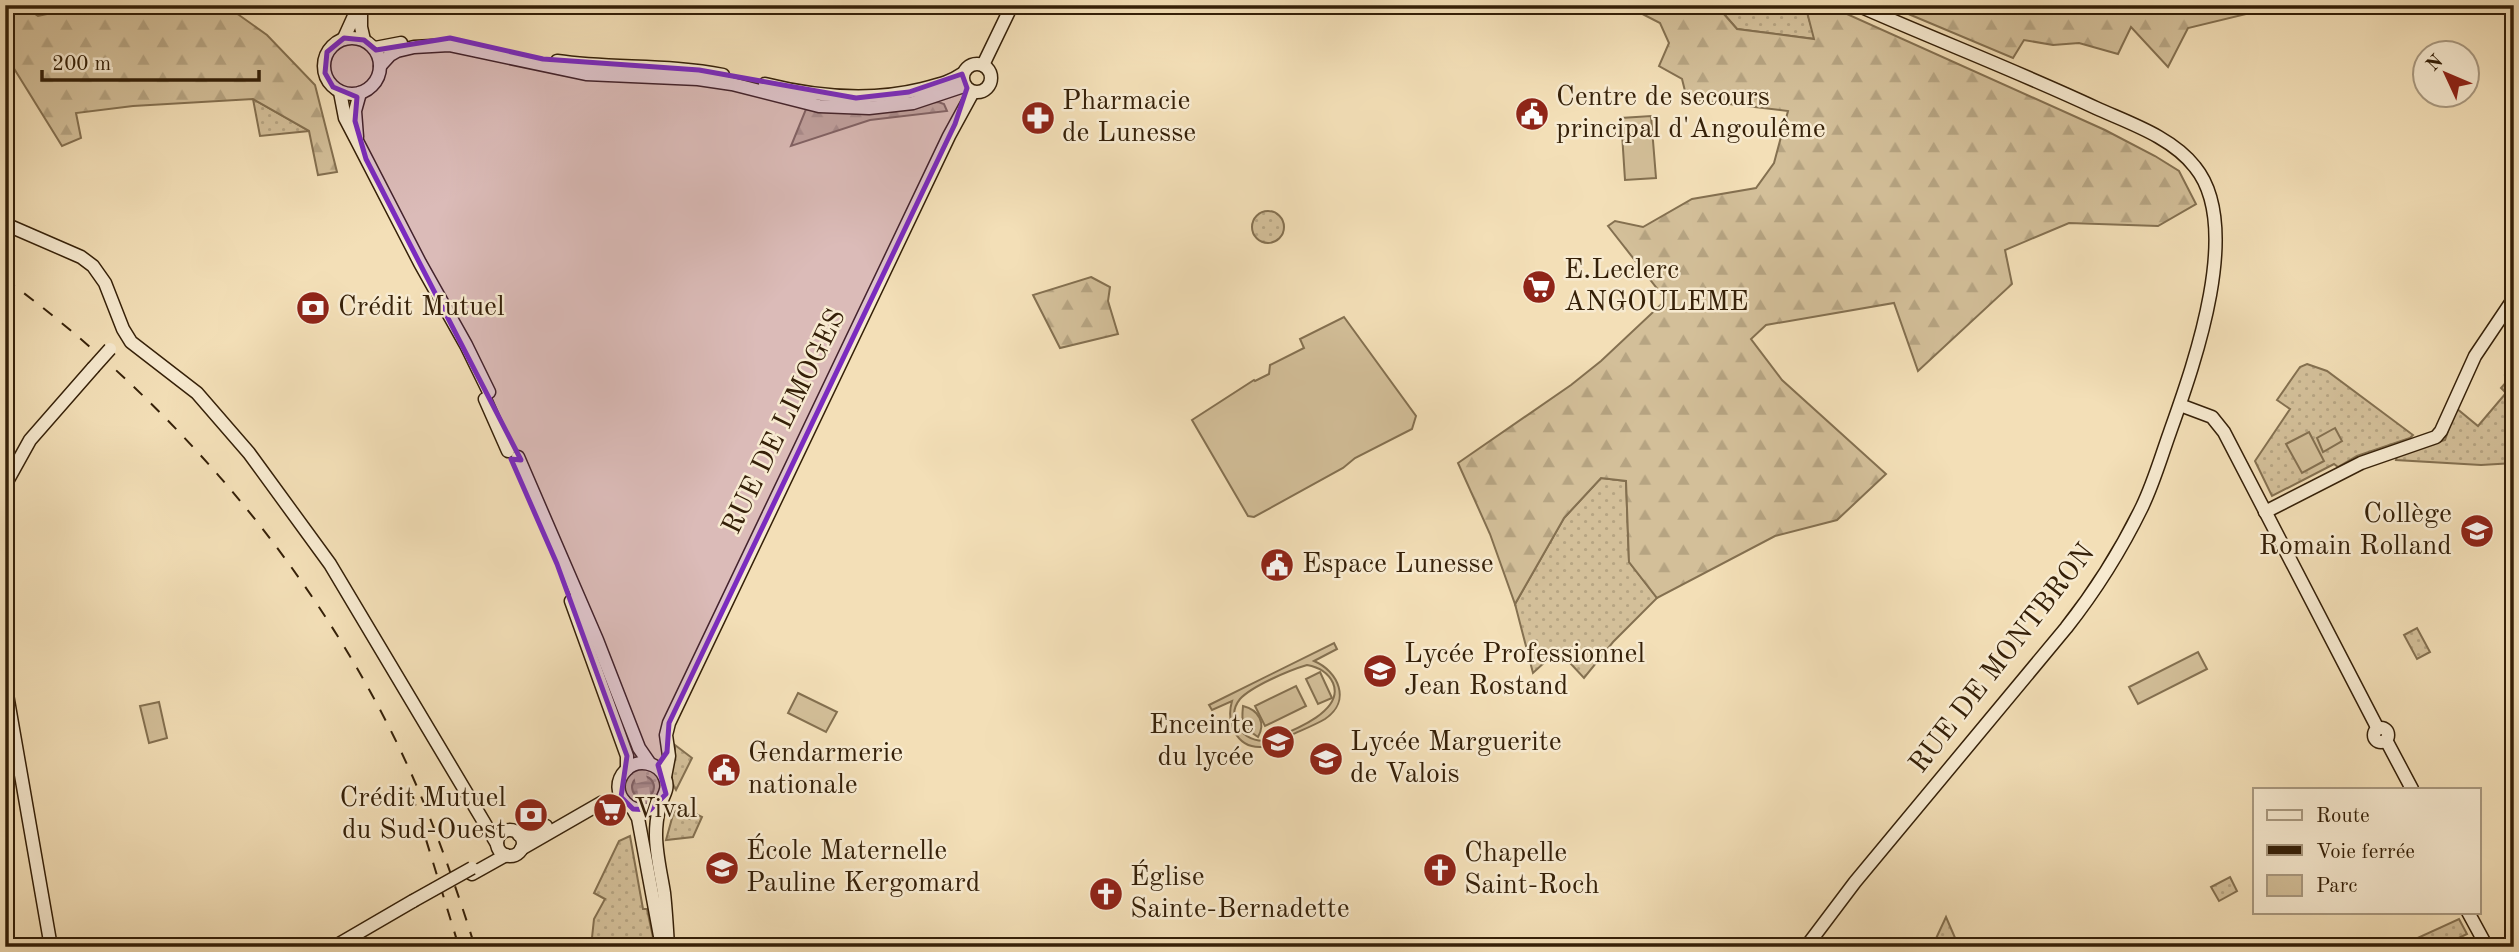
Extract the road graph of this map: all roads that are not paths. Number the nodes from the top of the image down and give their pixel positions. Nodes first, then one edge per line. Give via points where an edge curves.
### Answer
1 (360, 5) edge
2 (1012, 5) edge
3 (1857, 5) edge
4 (344, 38) junction
5 (369, 44) junction
6 (983, 65) junction
7 (380, 66) junction
8 (967, 85) junction
9 (340, 92) junction
10 (360, 93) junction
11 (358, 141) junction
12 (5, 224) edge
13 (2514, 298) edge
14 (126, 337) junction
15 (2187, 382) junction
16 (2180, 405) junction
17 (2212, 416) junction
18 (5, 485) edge
19 (2265, 512) junction
20 (583, 621) junction
21 (5, 683) edge
22 (2384, 741) junction
23 (667, 744) junction
24 (634, 753) tunnel mouth
25 (652, 765) junction
26 (627, 769) junction
27 (665, 777) junction
28 (619, 784) junction
29 (2406, 788) edge
30 (2411, 788) edge
31 (660, 804) junction
32 (628, 805) junction
33 (477, 810) junction
34 (648, 820) tunnel mouth
35 (506, 831) junction
36 (519, 835) junction
37 (500, 849) junction
38 (521, 849) junction
39 (2469, 914) edge
40 (2475, 914) edge
41 (340, 946) edge
42 (51, 947) edge
43 (665, 947) edge
44 (1806, 947) edge
45 (2487, 947) edge
46 (2492, 947) edge

1 - 4 main road
1 - 5 main road via 360,27
2 - 6 main road
3 - 15 main road, RUE DE MONTBRON via 2063,92 2167,142 2194,165 2213,211 2216,250 2211,290
4 - 5 main road
4 - 9 main road via 331,46 323,65 328,81
5 - 7 main road
5 - 8 main road via 450,38 543,59 699,70 797,92 856,98 950,82
6 - 8 main road via 971,64
6 - 8 main road via 991,81 982,91
7 - 8 main road via 397,51 449,45 586,74 698,79 819,106 869,108 913,103
7 - 10 main road via 374,83
8 - 23 main road, RUE DE LIMOGES via 955,124 668,723
9 - 10 main road
9 - 11 main road via 345,118
10 - 11 main road via 355,111
11 - 20 main road via 487,396 498,406
12 - 14 main road via 93,266
13 - 19 main road via 2475,356 2436,437 2361,463
14 - 18 main road, bridge via 110,349 30,440
14 - 33 main road via 182,380 216,414 309,532
15 - 16 main road, RUE DE MONTBRON
15 - 17 main road via 2193,399
16 - 17 main road
16 - 44 main road, RUE DE MONTBRON via 2143,506 2093,592
17 - 19 main road
19 - 22 main road via 2378,729 2387,732
20 - 24 main road
20 - 25 main road via 639,748
20 - 26 main road via 627,756
21 - 42 main road
22 - 29 main road
22 - 30 main road
23 - 25 main road, RUE DE LIMOGES via 665,755
23 - 27 main road, RUE DE LIMOGES
25 - 26 main road
25 - 27 main road
26 - 28 main road
27 - 31 main road via 666,793
28 - 32 main road
28 - 36 main road via 548,825
31 - 32 main road via 645,811
31 - 43 main road via 656,836
32 - 38 main road via 601,803
32 - 43 main road via 638,818
33 - 35 main road
33 - 37 main road
34 - 43 main road
35 - 36 main road
35 - 37 main road via 499,836
36 - 38 main road
37 - 38 main road via 514,855
37 - 41 main road via 472,871
39 - 45 main road
40 - 46 main road

